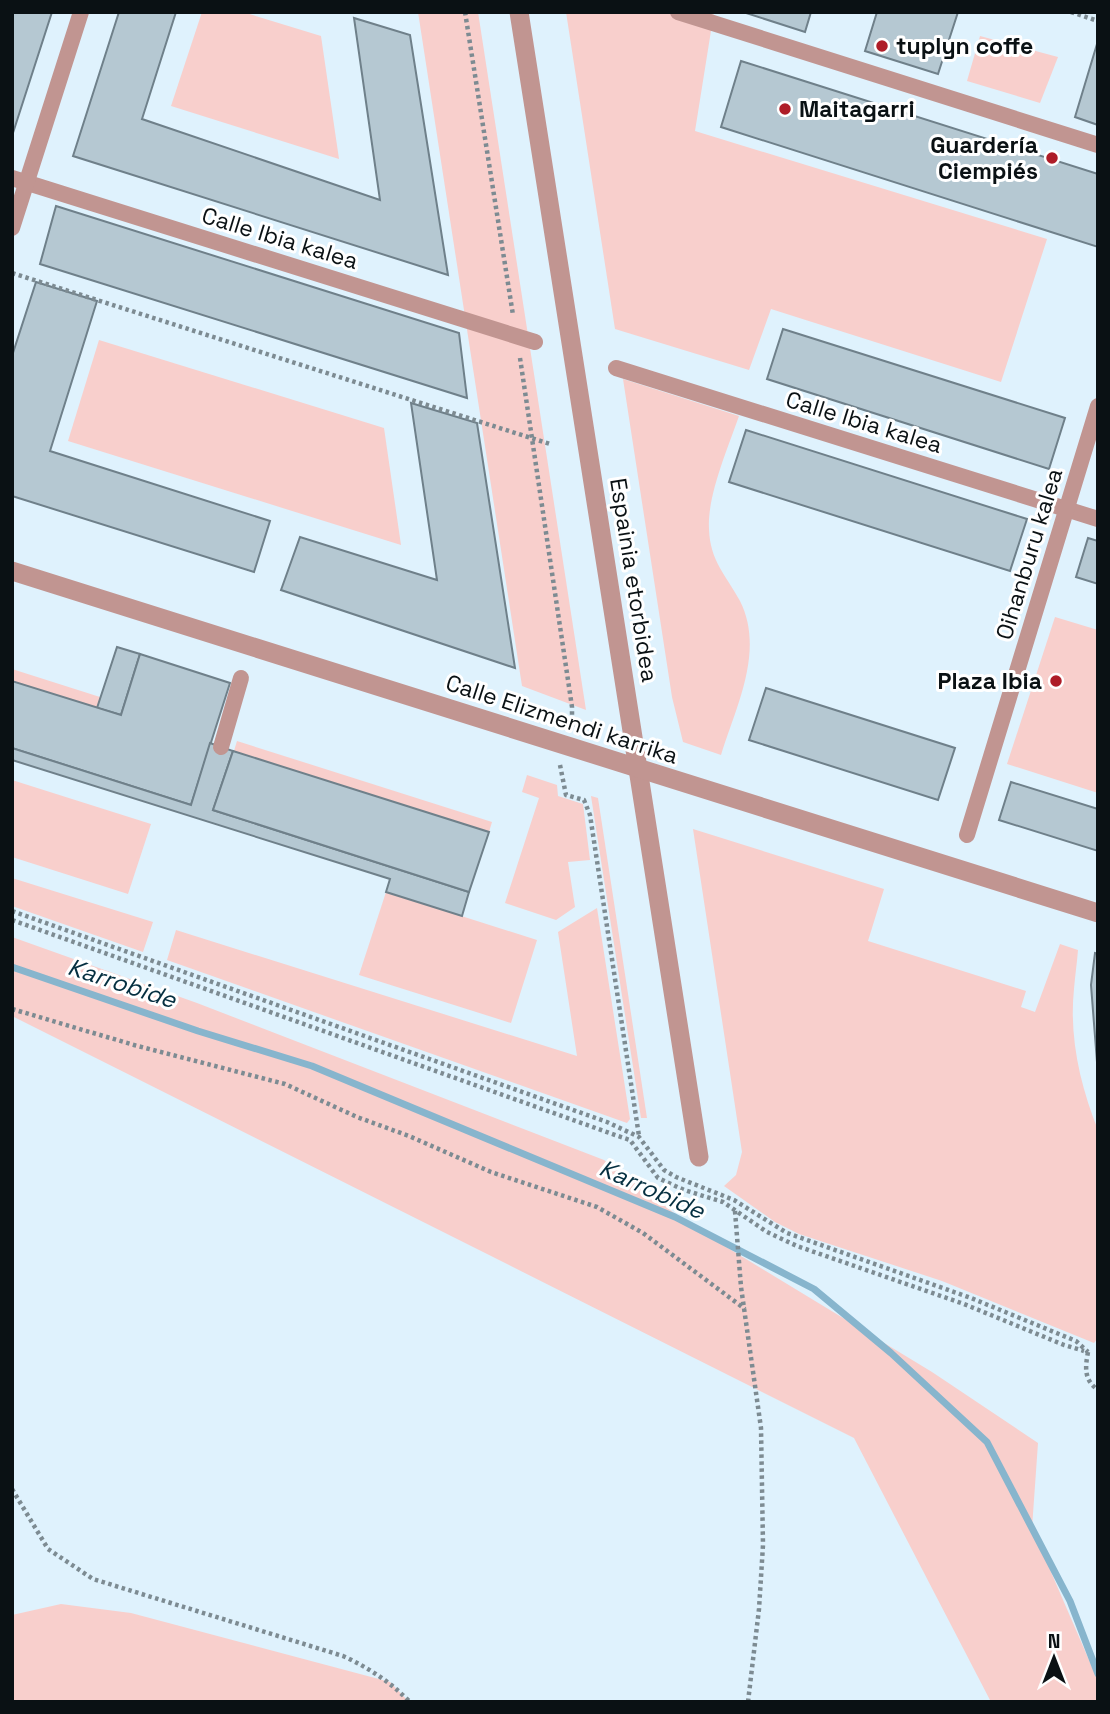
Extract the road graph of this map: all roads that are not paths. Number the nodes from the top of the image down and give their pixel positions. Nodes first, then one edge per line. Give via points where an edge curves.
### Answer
1 (81, 12) edge
2 (519, 12) edge
3 (678, 12) edge
4 (1098, 145) edge
5 (20, 180) edge
6 (12, 228) edge
7 (535, 342) dead end
8 (616, 368) dead end
9 (1098, 406) edge
10 (1066, 509) junction
11 (1098, 519) edge
12 (12, 572) edge
13 (241, 678) dead end
14 (221, 747) dead end
15 (639, 769) junction
16 (967, 835) dead end
17 (1098, 913) edge
18 (699, 1157) dead end

1 - 5 street
2 - 15 street, Espainia etorbidea
3 - 4 street
5 - 6 street
5 - 7 street, Calle Ibia kalea
8 - 10 street, Calle Ibia kalea
9 - 10 street, Oihanburu kalea
10 - 11 street, Calle Ibia kalea
10 - 16 street, Oihanburu kalea
12 - 15 street, Calle Elizmendi karrika
13 - 14 street
15 - 17 street, Calle Elizmendi karrika
15 - 18 street, Espainia etorbidea

